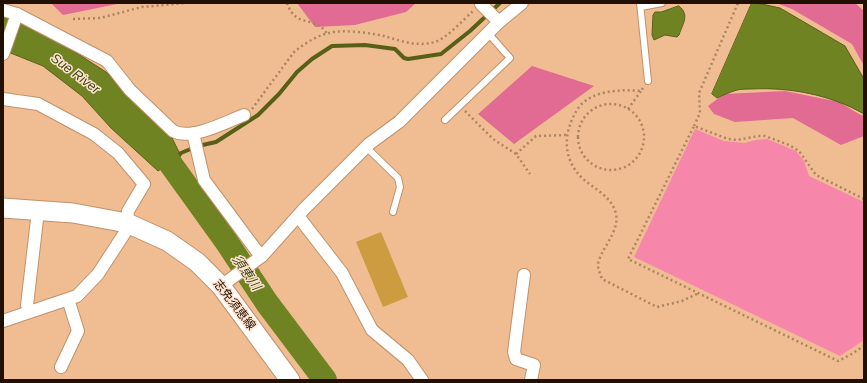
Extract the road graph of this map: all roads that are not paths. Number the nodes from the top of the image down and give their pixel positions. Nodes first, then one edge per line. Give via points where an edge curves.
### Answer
1 (522, 3) edge
2 (662, 3) edge
3 (481, 4) edge
4 (640, 5) edge
5 (3, 10) edge
6 (17, 14) junction
7 (499, 22) junction
8 (488, 33) junction
9 (3, 53) edge
10 (648, 81) road end
11 (3, 99) edge
12 (244, 115) road end
13 (445, 120) dead end
14 (193, 133) junction
15 (366, 147) junction
16 (3, 208) edge
17 (38, 211) junction
18 (393, 212) dead end
19 (298, 216) junction
20 (127, 223) junction
21 (262, 256) junction
22 (524, 275) dead end
23 (227, 283) junction
24 (68, 298) junction
25 (29, 312) junction
26 (3, 321) edge
27 (60, 367) dead end
28 (290, 380) edge
29 (422, 380) edge
30 (531, 380) edge

1 - 7 street
2 - 4 lane
3 - 7 street
4 - 10 lane
5 - 6 street
6 - 9 street
6 - 14 street via 107,61 130,90 173,131 182,134
7 - 8 street
8 - 13 lane via 510,58
8 - 15 street via 399,122
11 - 20 street via 38,104 94,134 118,153 144,184 128,211
12 - 14 street
14 - 21 street via 204,180
15 - 18 lane via 398,178 400,187
15 - 19 street
16 - 17 main road, 志免須恵線
17 - 20 main road, 志免須恵線 via 73,213
17 - 25 street via 27,305
19 - 21 street
19 - 29 street via 342,273 372,330 408,360
20 - 23 main road, 志免須恵線 via 167,241
20 - 24 street via 126,231 98,274 77,296
21 - 23 street
22 - 30 street via 514,352 516,359 534,365
23 - 28 main road, 志免須恵線
24 - 25 street
24 - 27 street via 78,331
25 - 26 street

